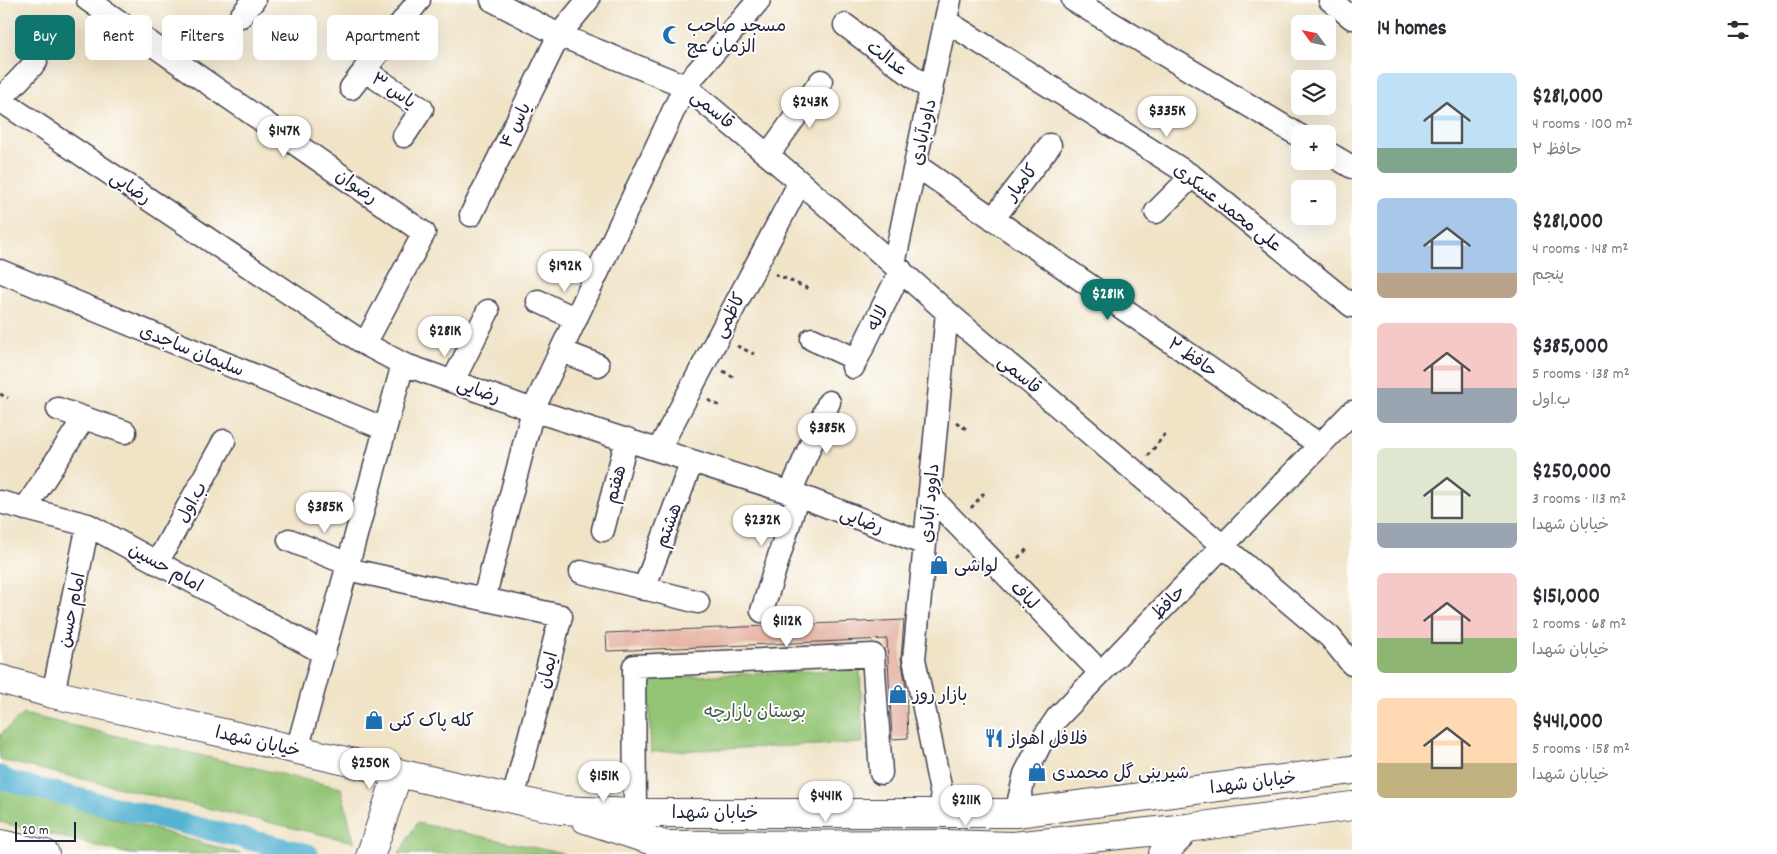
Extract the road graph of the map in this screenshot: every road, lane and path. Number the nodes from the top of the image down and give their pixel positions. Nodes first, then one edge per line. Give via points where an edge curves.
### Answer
1 (88, 0) edge
2 (419, 0) edge
3 (492, 0) edge
4 (588, 0) edge
5 (759, 0) edge
6 (1073, 0) edge
7 (1330, 0) edge
8 (948, 10) edge
9 (1352, 18) edge
10 (845, 25) dead end
11 (560, 34) junction
12 (36, 62) dead end
13 (364, 70) junction
14 (821, 81) dead end
15 (685, 86) junction
16 (351, 88) dead end
17 (932, 91) junction
18 (0, 100) edge
19 (1291, 131) edge
20 (404, 136) dead end
21 (1050, 145) dead end
22 (768, 155) junction
23 (1336, 158) edge
24 (917, 166) junction
25 (1352, 167) edge
26 (1192, 176) junction
27 (800, 182) junction
28 (1156, 212) dead end
29 (471, 216) dead end
30 (993, 219) junction
31 (756, 265) junction
32 (898, 267) junction
33 (0, 271) edge
34 (809, 289) dead end
35 (538, 301) dead end
36 (1352, 306) edge
37 (488, 311) dead end
38 (947, 312) junction
39 (576, 319) junction
40 (812, 340) dead end
41 (365, 344) junction
42 (561, 351) junction
43 (403, 364) junction
44 (598, 365) dead end
45 (453, 381) junction
46 (0, 394) edge
47 (8, 398) dead end
48 (829, 402) dead end
49 (58, 409) dead end
50 (533, 410) junction
51 (84, 418) junction
52 (1348, 425) edge
53 (385, 429) junction
54 (125, 432) dead end
55 (1165, 434) dead end
56 (627, 439) junction
57 (224, 441) dead end
58 (1320, 445) junction
59 (659, 449) junction
60 (692, 461) junction
61 (1135, 472) junction
62 (794, 494) junction
63 (930, 496) junction
64 (0, 502) edge
65 (26, 509) junction
66 (88, 525) junction
67 (603, 530) dead end
68 (289, 540) dead end
69 (925, 544) junction
70 (1222, 546) junction
71 (158, 563) junction
72 (347, 566) junction
73 (581, 572) dead end
74 (644, 590) junction
75 (484, 599) junction
76 (698, 602) dead end
77 (762, 611) dead end
78 (324, 653) junction
79 (1352, 664) edge
80 (1100, 672) junction
81 (0, 679) edge
82 (53, 694) junction
83 (297, 750) junction
84 (1352, 770) edge
85 (398, 773) junction
86 (881, 773) dead end
87 (513, 799) junction
88 (1352, 806) edge
89 (945, 811) junction
90 (1016, 813) junction
91 (634, 824) junction
92 (1187, 828) junction
93 (0, 844) edge
94 (945, 844) junction
95 (0, 850) edge
96 (1013, 850) edge
97 (4, 854) edge
98 (45, 854) edge
99 (371, 854) edge
100 (1163, 854) edge

1 - 41 street, رضوان via 424,233
2 - 13 street, یاس ۳
3 - 11 street, قاسمی
4 - 11 street, یاس ۴
5 - 15 street
6 - 19 street
7 - 9 street
8 - 17 street, داودآبادی
8 - 26 street, علی محمد عسکری
10 - 17 street, عدالت
11 - 15 street, قاسمی
11 - 29 street, یاس ۴
12 - 18 street
13 - 16 street, یاس ۳
13 - 20 street, یاس ۳ via 422,110
14 - 22 street
15 - 22 street, قاسمی
15 - 39 street, قاسمی
17 - 24 street, داودآبادی
18 - 41 street, رضایی
21 - 30 street, کامیار
22 - 27 street, قاسمی
23 - 25 street
24 - 30 street, حافظ ۲
24 - 32 street, داودآبادی
26 - 28 street
26 - 36 street, علی محمد عسکری
27 - 31 street, کاظمی
27 - 32 street, قاسمی
30 - 58 street, حافظ ۲
31 - 34 path
31 - 59 street, کاظمی
32 - 38 street, قاسمی
32 - 40 street, لاله via 854,363
33 - 53 street, سلیمان ساجدی
35 - 39 street
37 - 45 street
38 - 61 street, قاسمی
38 - 63 street, داوود آبادی
39 - 42 street, قاسمی
41 - 43 street, رضایی
42 - 44 street
42 - 50 street, قاسمی
43 - 45 street, رضایی
43 - 53 street
45 - 50 street, رضایی
46 - 47 path
48 - 62 street
49 - 51 street
50 - 56 street, رضایی
50 - 75 street
51 - 54 street
51 - 65 street
52 - 58 street, حافظ
53 - 72 street
55 - 61 path
56 - 59 street, رضایی
56 - 67 street, هفتم
57 - 71 street, ب.اول
58 - 70 street, حافظ
59 - 60 street, رضایی
60 - 62 street, رضایی
60 - 74 street, هشتم
61 - 70 street, قاسمی
62 - 69 street, رضایی
62 - 77 street
63 - 69 street, داوود آبادی
63 - 80 street, لباف
64 - 65 street, امام حسین
65 - 66 street, امام حسین
66 - 71 street, امام حسین
66 - 82 street, امام حسن
68 - 72 street, ایمان
69 - 89 street, داوود آبادی via 914,659
70 - 79 street, قاسمی via 1330,638
70 - 80 street, حافظ
71 - 78 street, امام حسین
72 - 75 street, ایمان
72 - 78 street
73 - 74 street
74 - 76 street
75 - 87 street, ایمان via 561,616
78 - 83 street
80 - 90 street, حافظ via 1057,718 1044,737 1025,774
81 - 82 main road, خیابان شهدا
82 - 83 main road, خیابان شهدا
83 - 85 main road, خیابان شهدا
84 - 90 main road, خیابان شهدا
85 - 87 main road, خیابان شهدا
85 - 99 main road
86 - 91 street via 873,655 634,666
87 - 91 main road, خیابان شهدا
88 - 92 main road, خیابان شهدا
89 - 90 main road, خیابان شهدا
89 - 91 main road, خیابان شهدا
89 - 94 main road
90 - 96 main road
91 - 94 main road, خیابان شهدا via 665,845
92 - 96 main road, خیابان شهدا
92 - 100 main road
93 - 98 main road
94 - 96 main road, خیابان شهدا
95 - 97 main road

